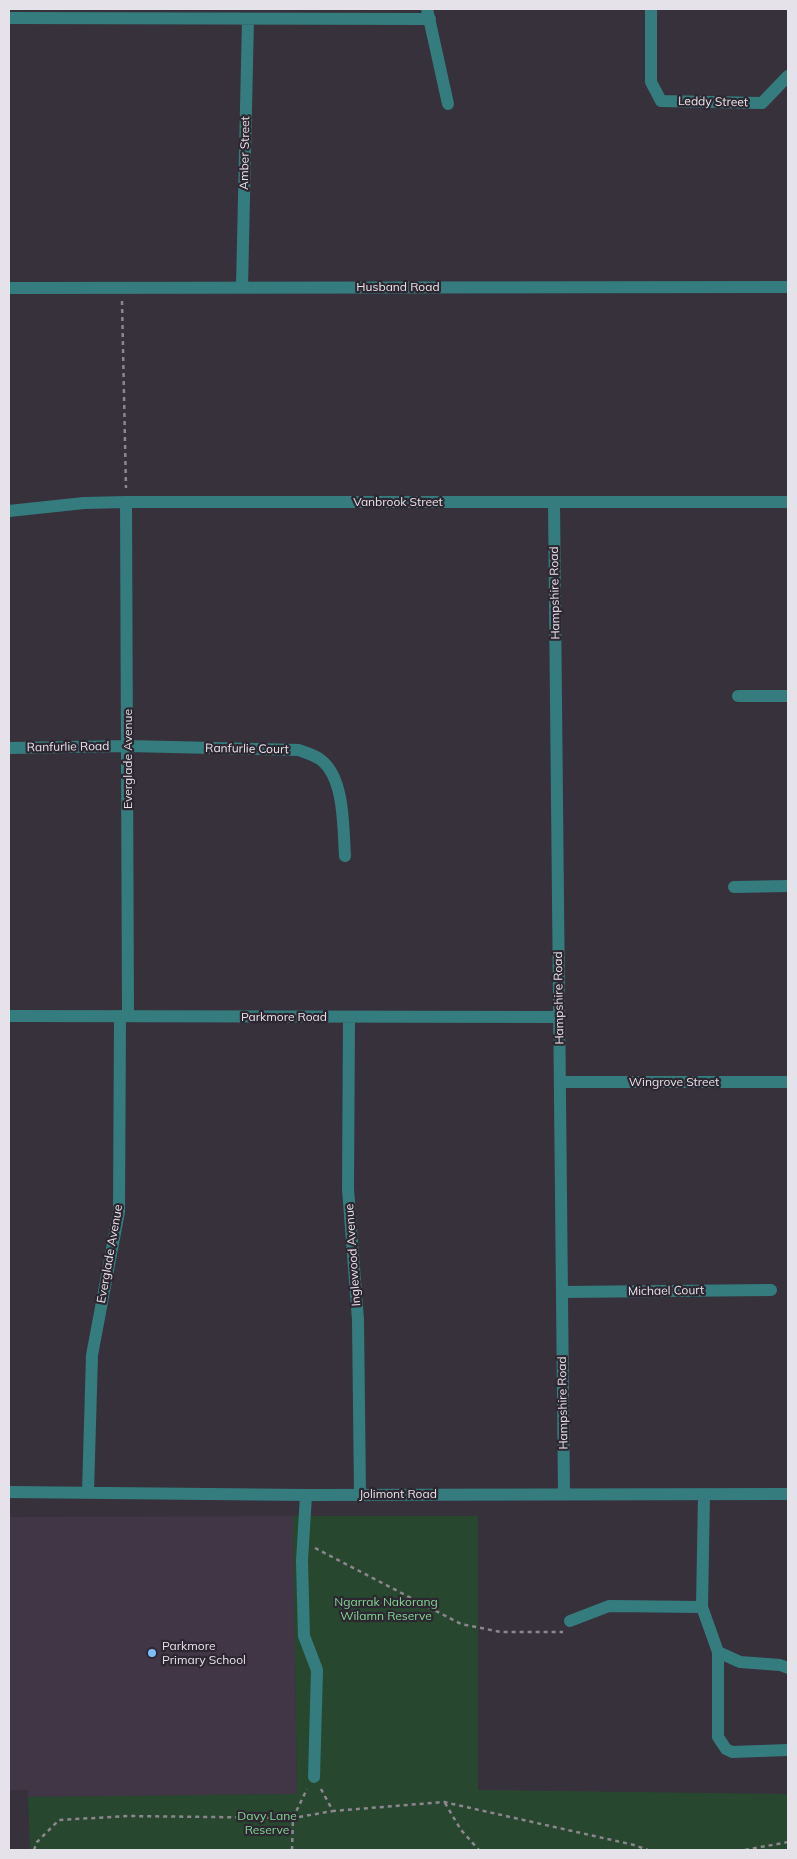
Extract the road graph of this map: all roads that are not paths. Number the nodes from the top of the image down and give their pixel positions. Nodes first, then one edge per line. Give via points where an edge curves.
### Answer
1 (651, 9) edge
2 (429, 14) edge
3 (9, 18) edge
4 (248, 18) junction
5 (788, 76) edge
6 (448, 104) dead end
7 (242, 287) junction
8 (788, 287) edge
9 (9, 288) edge
10 (126, 502) junction
11 (788, 502) edge
12 (554, 503) junction
13 (9, 511) edge
14 (738, 696) dead end
15 (788, 696) edge
16 (128, 746) junction
17 (9, 748) edge
18 (345, 856) dead end
19 (788, 886) edge
20 (734, 887) dead end
21 (9, 1016) edge
22 (124, 1016) junction
23 (349, 1017) junction
24 (559, 1017) junction
25 (560, 1082) junction
26 (788, 1082) edge
27 (771, 1290) dead end
28 (562, 1292) junction
29 (9, 1492) edge
30 (88, 1492) junction
31 (564, 1493) junction
32 (360, 1494) junction
33 (704, 1494) junction
34 (788, 1494) edge
35 (306, 1495) junction
36 (702, 1607) junction
37 (570, 1621) road end
38 (718, 1652) junction
39 (788, 1668) edge
40 (788, 1750) edge
41 (314, 1777) road end

1 - 5 street, Leddy Street via 651,82 661,100 762,102
2 - 4 street
2 - 6 street
3 - 4 street
4 - 7 street, Amber Street
7 - 8 street, Husband Road
7 - 9 street, Husband Road
10 - 12 street, Vanbrook Street
10 - 13 street, Vanbrook Street
10 - 16 street, Everglade Avenue
11 - 12 street, Vanbrook Street
12 - 24 street, Hampshire Road
14 - 15 street
16 - 17 street, Ranfurlie Road
16 - 18 street, Ranfurlie Court via 299,750 321,760 333,774 342,807
16 - 22 street, Everglade Avenue
19 - 20 street
21 - 22 street, Parkmore Road
22 - 23 street, Parkmore Road
22 - 30 street, Everglade Avenue via 119,1212 92,1355
23 - 24 street, Parkmore Road
23 - 32 street, Inglewood Avenue via 348,1189 358,1320
24 - 25 street, Hampshire Road
25 - 26 street, Wingrove Street
25 - 28 street, Hampshire Road
27 - 28 street, Michael Court
28 - 31 street, Hampshire Road
29 - 30 street, Jolimont Road
30 - 35 street, Jolimont Road
31 - 32 street, Jolimont Road
31 - 33 street, Jolimont Road
32 - 35 street, Jolimont Road
33 - 34 street, Jolimont Road
33 - 36 street
35 - 41 street via 304,1636 317,1670
36 - 37 street via 609,1606
36 - 38 street
38 - 39 street via 740,1662
38 - 40 street via 718,1737 726,1749 732,1752

